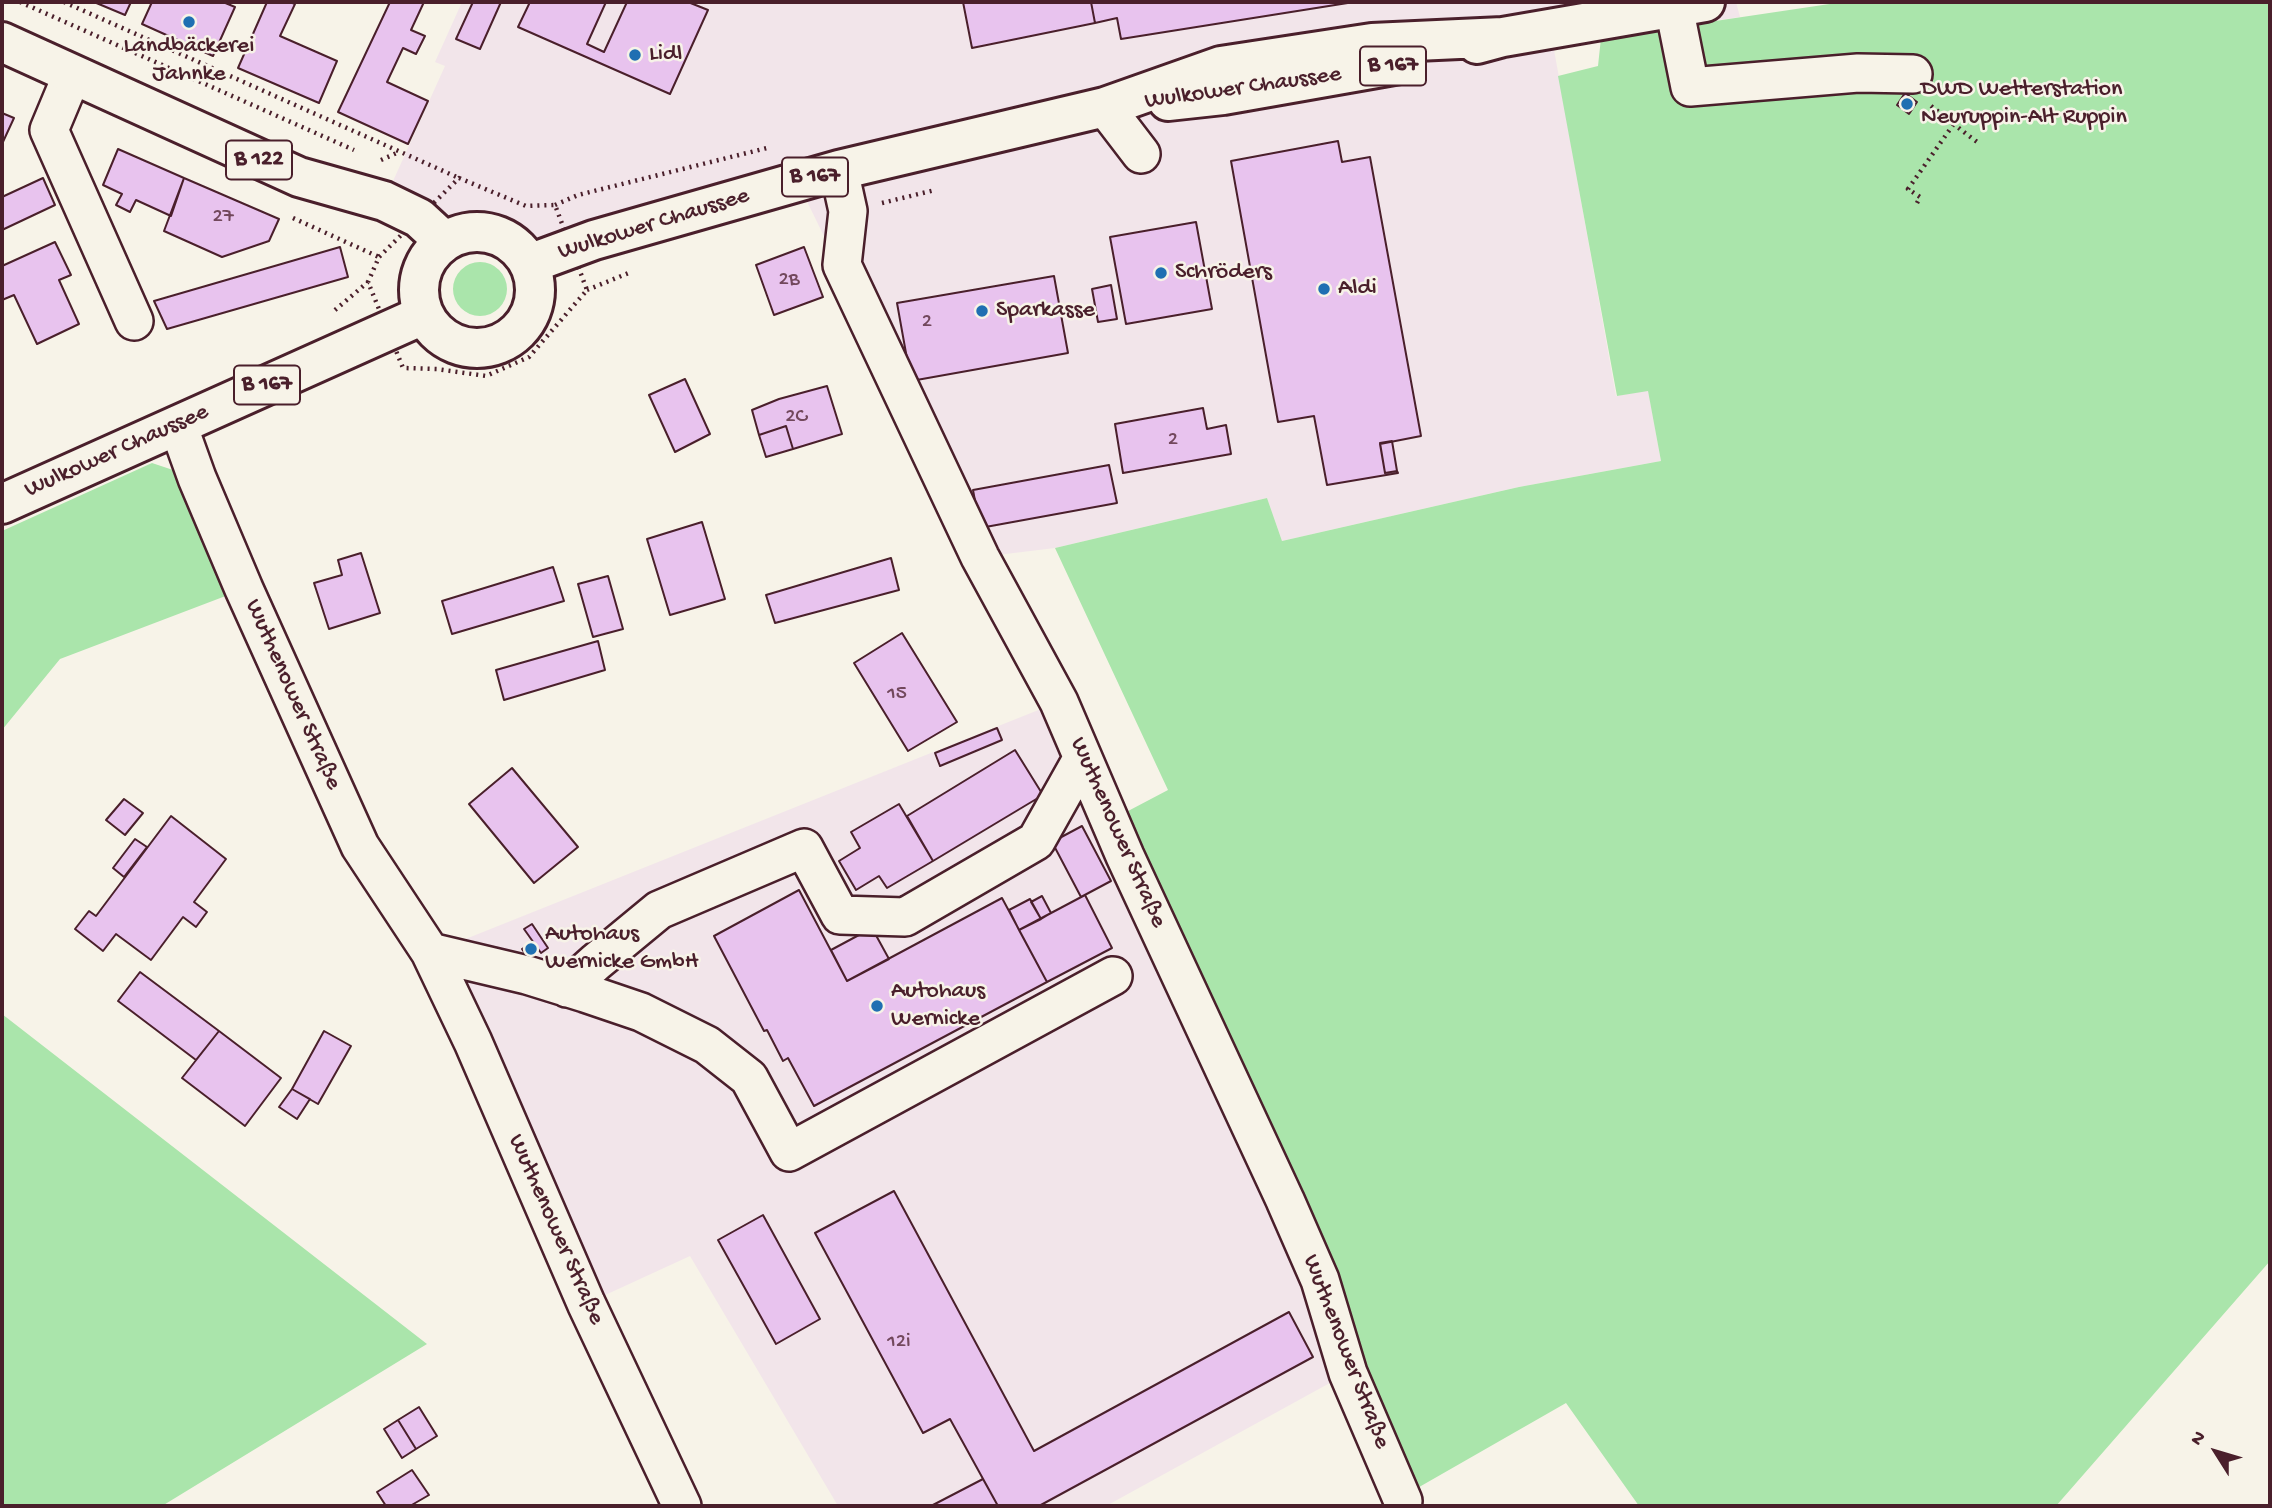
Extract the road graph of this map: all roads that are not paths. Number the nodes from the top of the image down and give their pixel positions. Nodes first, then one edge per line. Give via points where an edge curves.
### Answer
1 (1690, 5) edge
2 (2, 42) edge
3 (1913, 74) dead end
4 (72, 75) junction
5 (1105, 107) junction
6 (1141, 154) dead end
7 (839, 170) junction
8 (444, 241) junction
9 (529, 264) junction
10 (424, 315) junction
11 (134, 321) dead end
12 (178, 425) junction
13 (2, 504) edge
14 (1083, 759) junction
15 (430, 953) junction
16 (1113, 976) dead end
17 (567, 988) junction
18 (1403, 1501) dead end
19 (682, 1506) edge

1 - 3 street via 1690,88 1858,73
1 - 5 main road, Wulkower Chaussee / B 167 via 1503,37 1396,65 1223,95
2 - 4 main road, B 122
4 - 8 main road, B 122 via 299,177 384,201 419,218
4 - 11 street via 49,130
5 - 6 street
5 - 7 main road, Wulkower Chaussee / B 167
7 - 9 main road, Wulkower Chaussee / B 167 via 594,240
7 - 14 street, Wuthenower Straße via 848,211 842,265 980,557 1059,702
8 - 9 main road via 475,231 495,234 512,243
8 - 10 main road via 429,255 420,274 418,296
9 - 10 main road via 534,300 517,332 502,342 466,347 434,331
10 - 12 main road, Wulkower Chaussee / B 167
12 - 13 main road, Wulkower Chaussee / B 167
12 - 15 street, Wuthenower Straße via 244,589 360,846
14 - 17 street via 1036,841 905,917 840,915 804,848 659,910
14 - 18 street, Wuthenower Straße via 1320,1280 1348,1374
15 - 17 street
15 - 19 street, Wuthenower Straße
16 - 17 street via 789,1152 749,1077 708,1045 641,1012

